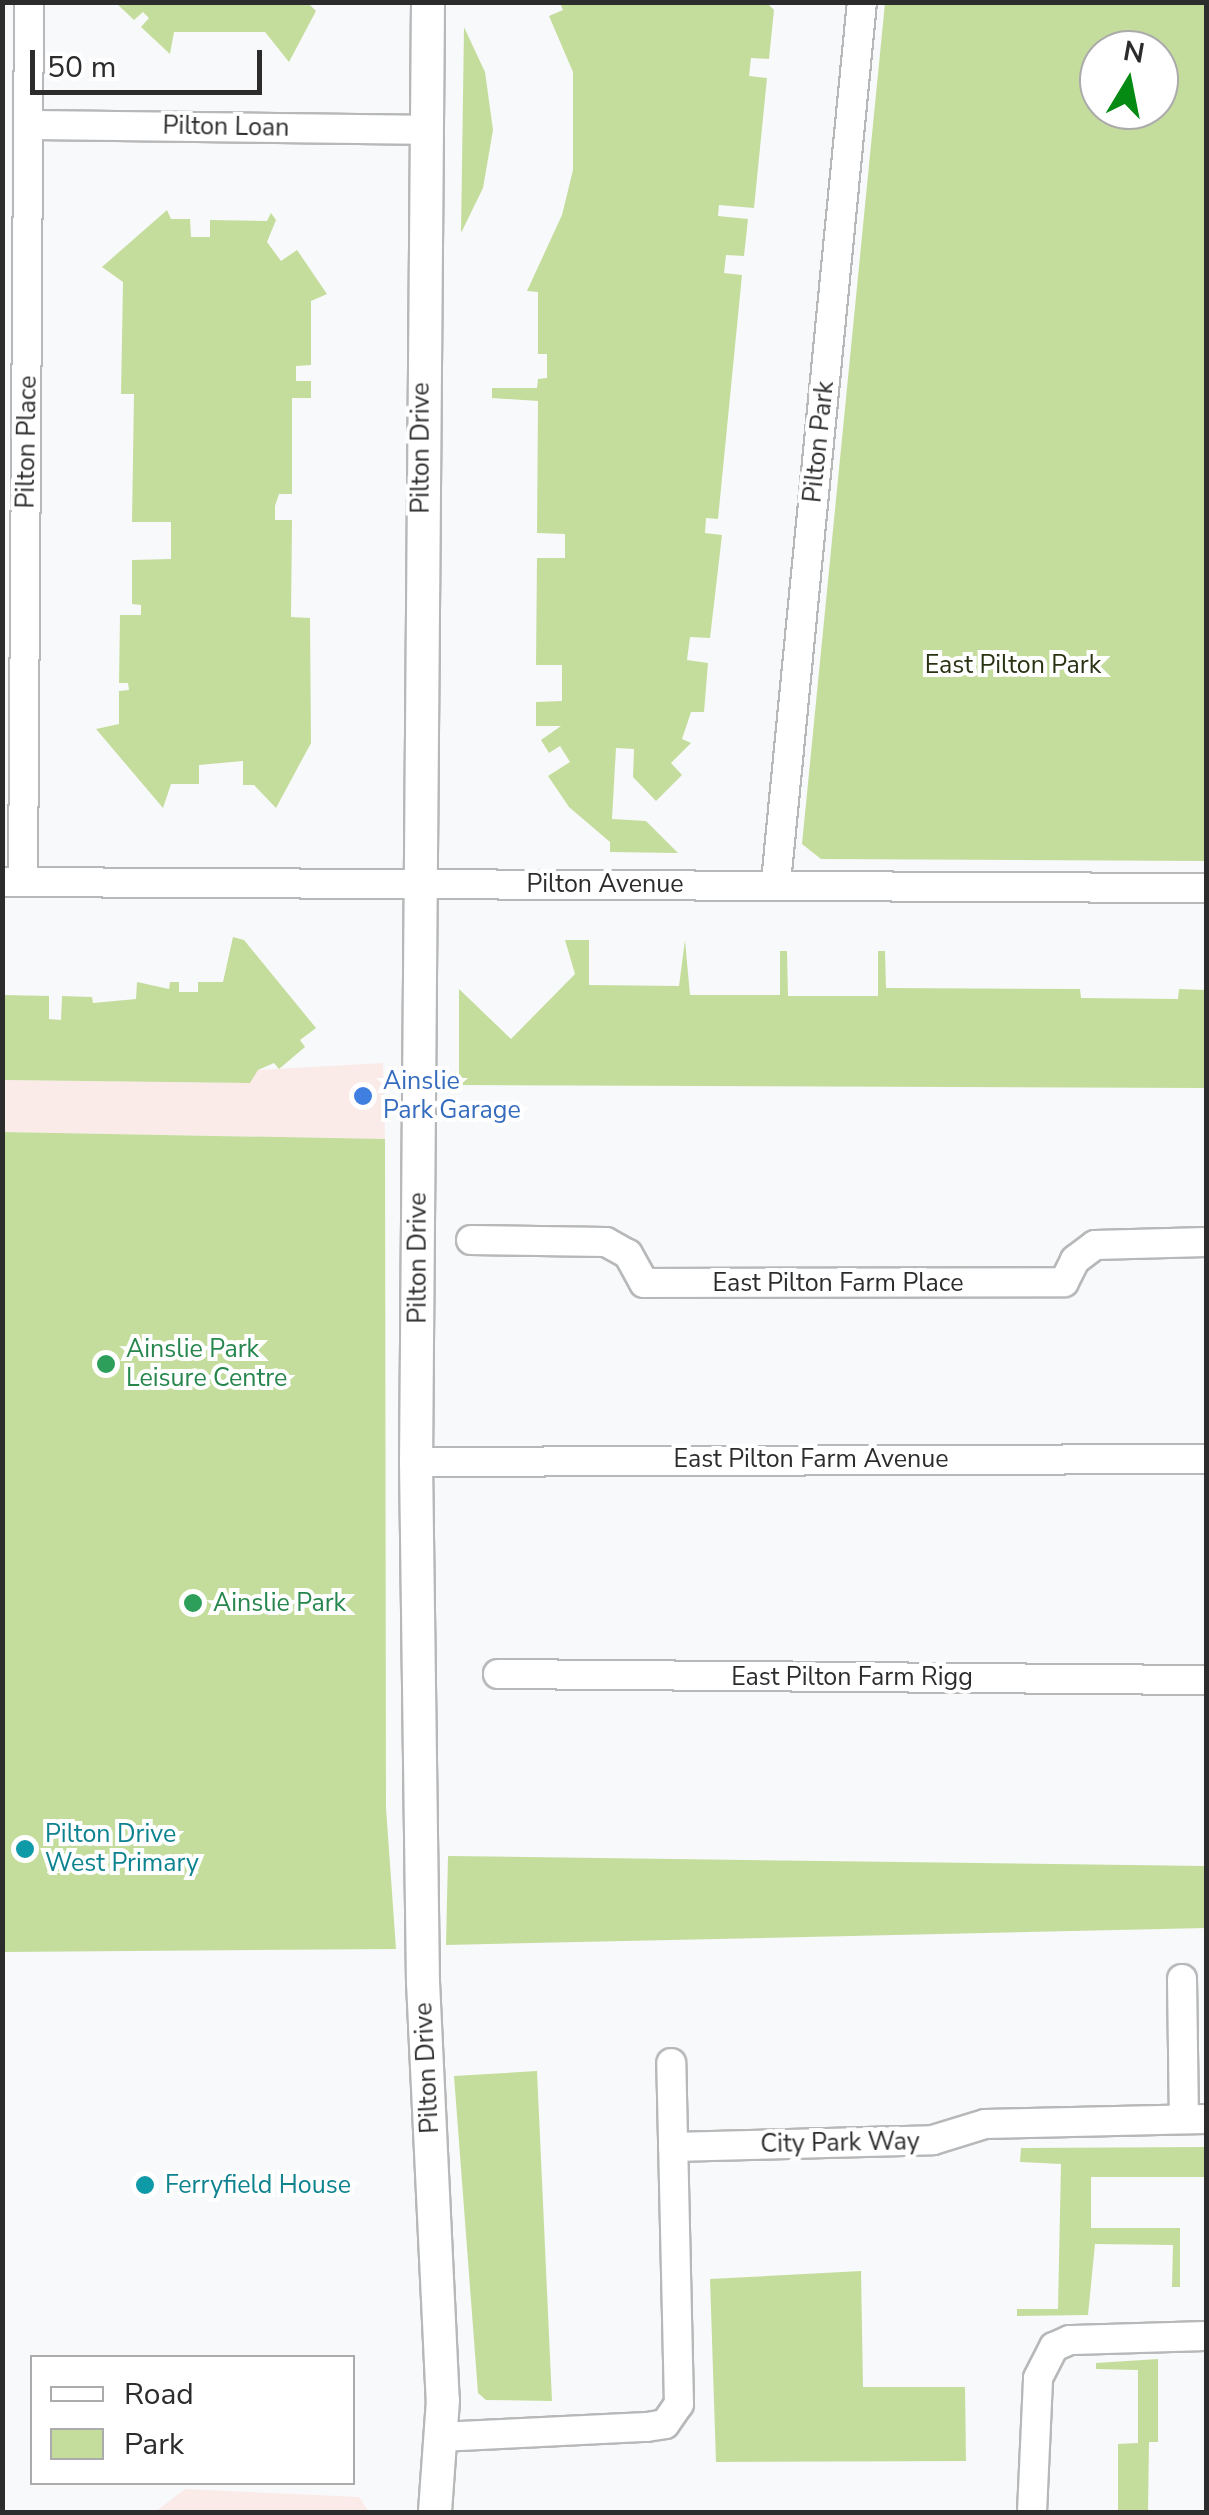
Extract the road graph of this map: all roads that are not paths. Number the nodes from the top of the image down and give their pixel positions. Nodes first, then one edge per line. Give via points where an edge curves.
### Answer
1 (30, 2) edge
2 (428, 2) edge
3 (862, 2) edge
4 (28, 125) junction
5 (424, 130) junction
6 (16, 266) edge
7 (13, 882) edge
8 (776, 882) junction
9 (418, 885) junction
10 (1206, 888) edge
11 (471, 1240) dead end
12 (1206, 1242) edge
13 (1206, 1458) edge
14 (416, 1462) junction
15 (498, 1674) dead end
16 (1206, 1680) edge
17 (1182, 1979) dead end
18 (671, 2063) dead end
19 (1195, 2119) edge
20 (672, 2146) junction
21 (1206, 2336) edge
22 (440, 2437) junction
23 (435, 2512) edge
24 (1032, 2512) edge

1 - 4 street, Pilton Place
2 - 5 street, Pilton Drive
3 - 8 street, Pilton Park
4 - 5 street, Pilton Loan
4 - 6 street, Pilton Place
5 - 9 street, Pilton Drive
6 - 7 street, Pilton Place
7 - 9 street, Pilton Avenue
8 - 9 street, Pilton Avenue
8 - 10 street, Pilton Avenue
9 - 14 street, Pilton Drive
11 - 12 street, East Pilton Farm Place via 606,1242 628,1254 644,1283 1064,1282 1074,1260 1095,1245
13 - 14 street, East Pilton Farm Avenue
14 - 22 street, Pilton Drive via 423,1982
15 - 16 street, East Pilton Farm Rigg
17 - 19 street, City Park Way
18 - 20 street
19 - 20 street, City Park Way via 985,2124 933,2140
20 - 22 street via 679,2404 665,2424
21 - 24 street via 1070,2340 1054,2348 1038,2378
22 - 23 street, Pilton Drive

